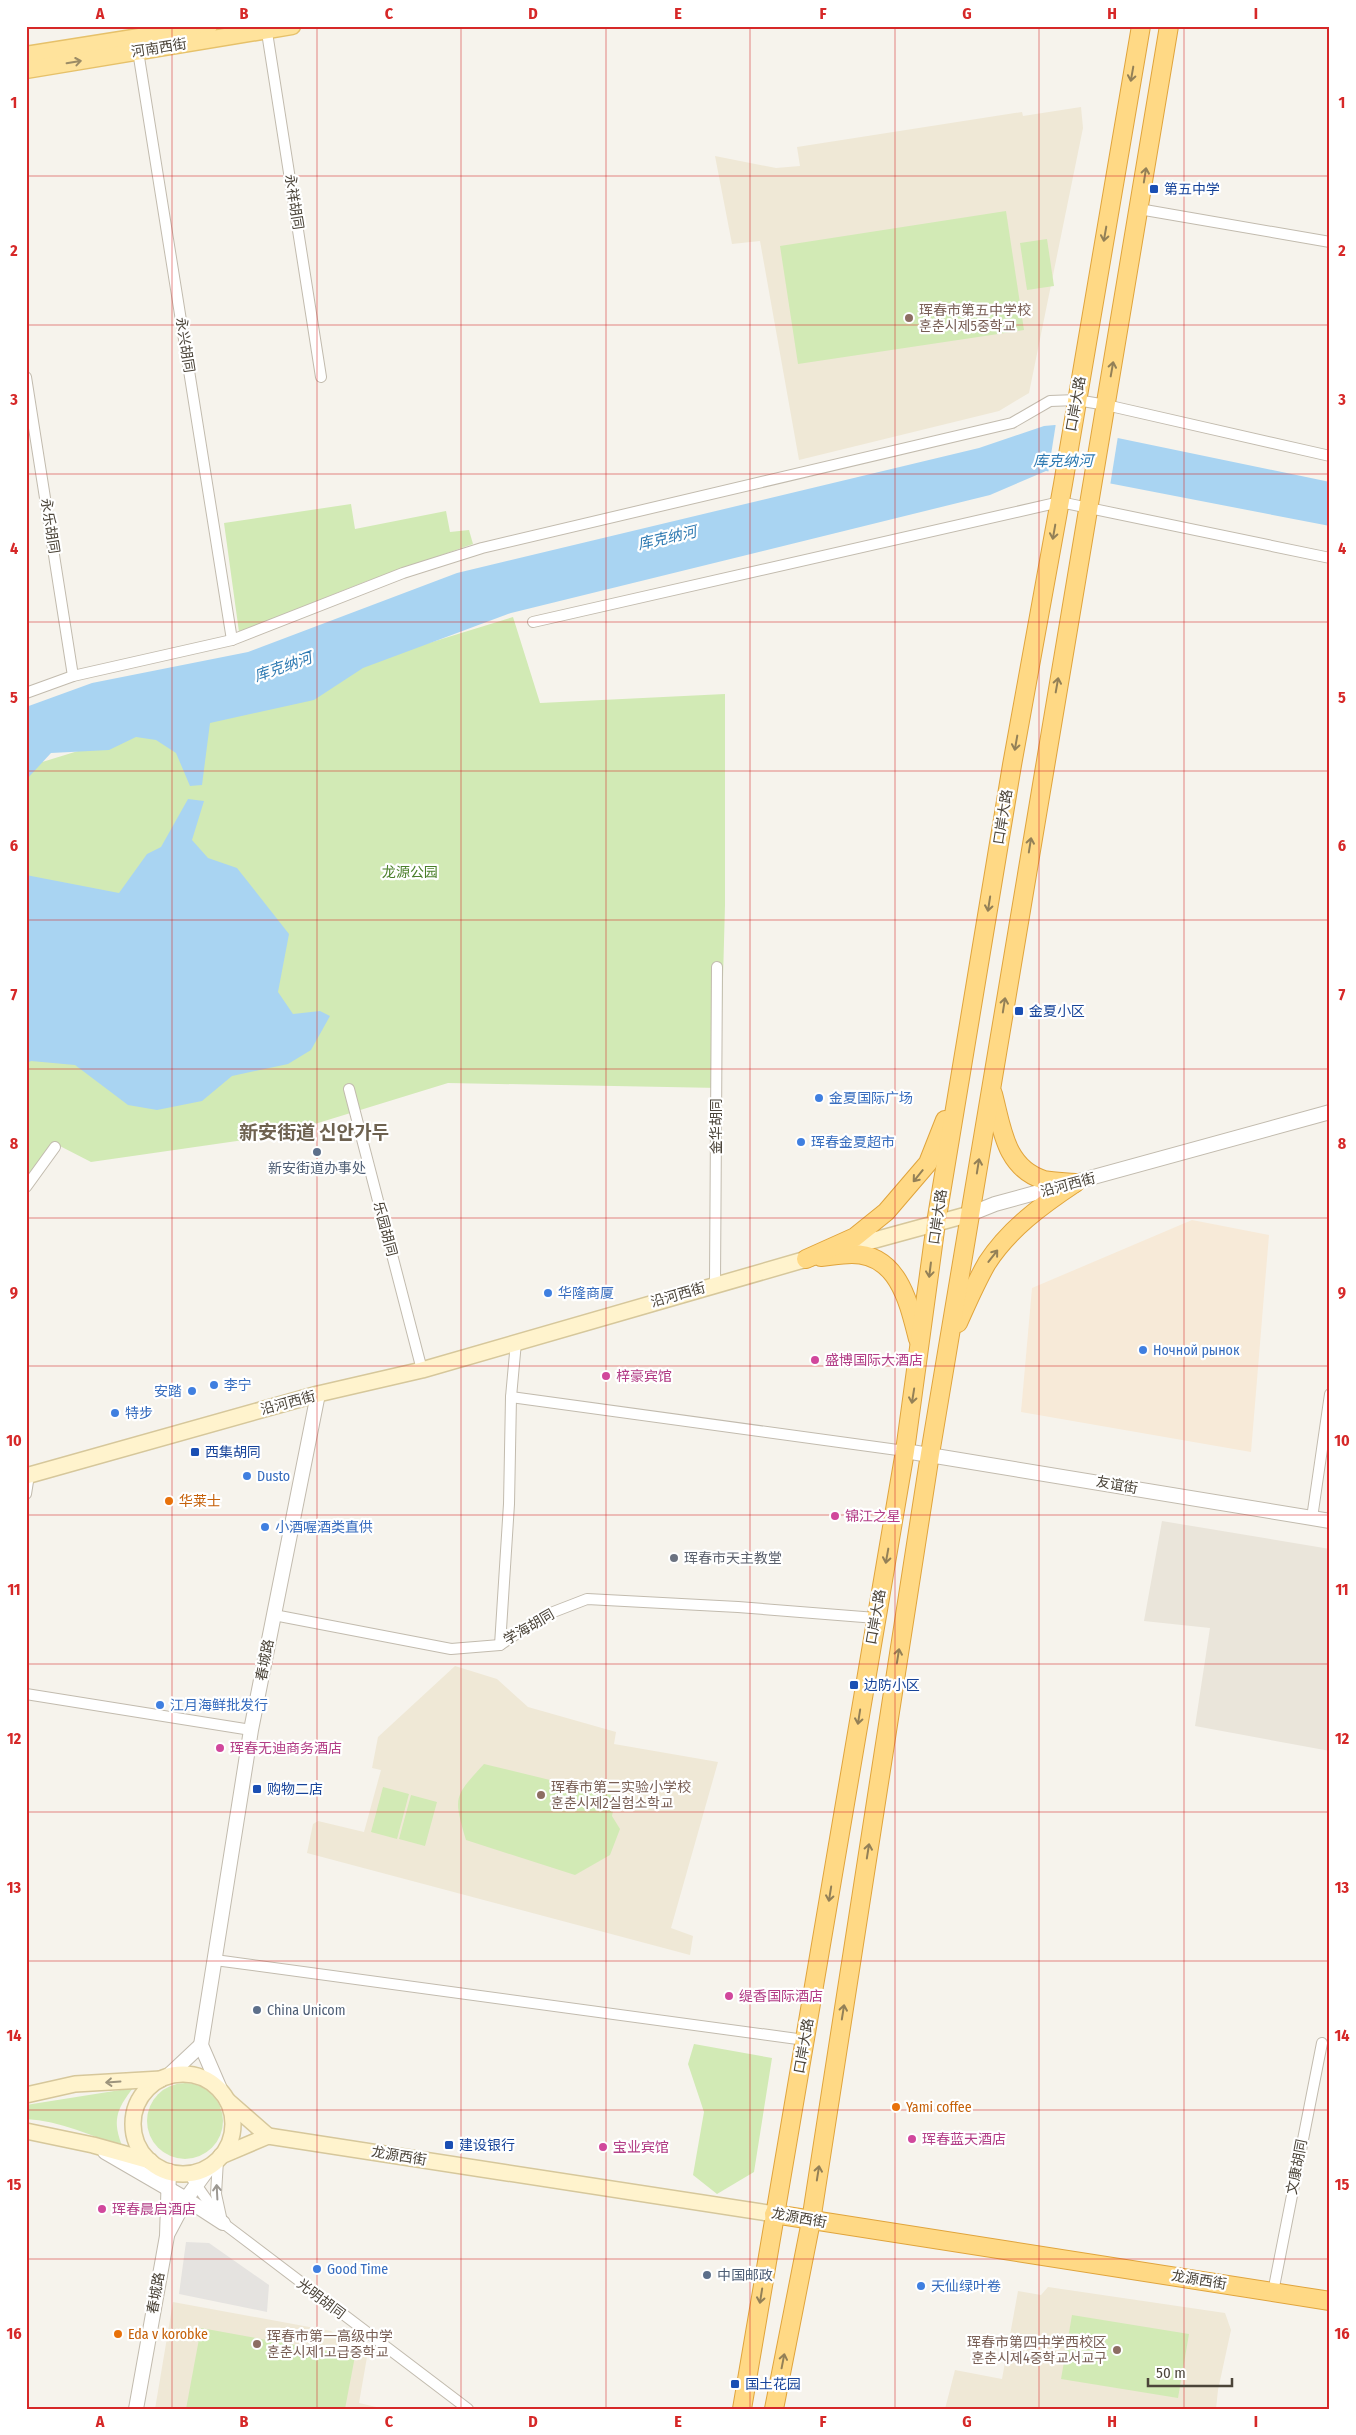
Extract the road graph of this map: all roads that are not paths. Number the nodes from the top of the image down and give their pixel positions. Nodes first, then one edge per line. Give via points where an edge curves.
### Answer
1 (209, 26) edge
2 (292, 26) edge
3 (1141, 26) edge
4 (1169, 26) edge
5 (266, 28) edge
6 (138, 51) junction
7 (26, 56) edge
8 (26, 70) edge
9 (1139, 209) junction
10 (1330, 242) edge
11 (26, 377) edge
12 (321, 377) dead end
13 (1075, 406) junction
14 (1104, 411) junction
15 (1330, 456) edge
16 (1060, 502) junction
17 (1088, 508) junction
18 (1330, 558) edge
19 (533, 622) dead end
20 (232, 640) junction
21 (73, 676) junction
22 (26, 693) edge
23 (717, 967) dead end
24 (959, 1084) junction
25 (991, 1086) junction
26 (348, 1089) dead end
27 (1330, 1112) edge
28 (55, 1148) dead end
29 (1075, 1183) junction
30 (26, 1187) edge
31 (970, 1214) junction
32 (936, 1223) junction
33 (806, 1259) junction
34 (715, 1284) junction
35 (516, 1342) junction
36 (948, 1346) junction
37 (921, 1348) junction
38 (422, 1370) junction
39 (318, 1394) junction
40 (1330, 1394) edge
41 (511, 1397) junction
42 (905, 1451) junction
43 (930, 1454) junction
44 (28, 1475) edge
45 (26, 1494) edge
46 (1312, 1518) junction
47 (1330, 1521) edge
48 (274, 1615) junction
49 (876, 1618) junction
50 (500, 1645) junction
51 (26, 1694) edge
52 (251, 1730) junction
53 (215, 1960) junction
54 (805, 2040) junction
55 (1322, 2043) dead end
56 (201, 2045) junction
57 (165, 2077) junction
58 (26, 2095) edge
59 (224, 2095) junction
60 (26, 2131) edge
61 (268, 2136) junction
62 (93, 2145) junction
63 (150, 2161) junction
64 (217, 2161) junction
65 (169, 2171) junction
66 (192, 2179) junction
67 (168, 2188) junction
68 (186, 2199) junction
69 (774, 2214) junction
70 (811, 2221) junction
71 (223, 2223) junction
72 (167, 2236) junction
73 (1273, 2292) junction
74 (1330, 2302) edge
75 (136, 2409) edge
76 (468, 2409) edge
77 (742, 2409) edge
78 (774, 2409) edge

1 - 7 main road, 河南西街
2 - 5 main road, 河南西街
3 -> 13 highway, 口岸大路
9 -> 4 highway, 口岸大路
5 - 6 main road, 河南西街
5 - 12 street, 永祥胡同
8 -> 6 main road, 河南西街
6 - 20 street, 永兴胡同
9 - 10 street
14 -> 9 highway, 口岸大路
11 - 21 street, 永乐胡同
13 - 14 street
13 - 16 highway, 口岸大路
13 - 20 street via 1050,401 1012,422 482,548 403,573
14 - 15 street
14 - 17 highway, 口岸大路
16 - 17 street
16 - 19 street
16 -> 24 highway, 口岸大路
17 - 18 street
25 -> 17 highway, 口岸大路
20 - 21 street
21 - 22 street
23 - 34 street, 金华胡同
24 - 32 highway, 口岸大路
24 -> 33 highway via 928,1163 886,1212 855,1236
25 - 29 highway via 1006,1147 1012,1157 1032,1175
31 -> 25 highway, 口岸大路
26 - 38 street, 乐园胡同
27 - 29 street, 沿河西街
28 - 30 street
29 - 31 street, 沿河西街 via 995,1204
36 -> 29 highway via 988,1262 1022,1222
31 - 32 main road, 沿河西街
31 - 36 highway, 口岸大路
32 - 33 main road, 沿河西街
32 -> 37 highway, 口岸大路
33 - 34 main road, 沿河西街
33 - 37 highway via 853,1254 867,1256 890,1269 911,1307
34 - 35 main road, 沿河西街
35 - 38 main road, 沿河西街
35 - 41 street
36 - 43 highway, 口岸大路
37 -> 42 highway, 口岸大路
38 - 39 main road, 沿河西街
39 - 44 main road, 沿河西街
39 - 48 street, 春城路
40 - 46 street
41 - 42 street
41 - 50 street via 509,1504
42 - 43 street, 友谊街
42 -> 49 highway, 口岸大路
43 - 46 street, 友谊街
70 -> 43 highway, 口岸大路
44 - 45 street
46 - 47 street, 友谊街
48 - 50 street, 学海胡同 via 451,1649
48 - 52 street, 春城路
49 - 50 street, 学海胡同 via 587,1600 543,1616
49 -> 54 highway, 口岸大路
51 - 52 street
52 - 53 street, 春城路
53 - 54 street
53 - 56 street, 春城路
54 - 69 highway, 口岸大路
55 - 73 street, 文康胡同
56 - 57 street
56 - 59 street
57 -> 58 main road via 75,2084
57 - 59 main road via 196,2075 209,2081
57 - 63 main road via 143,2094 134,2116 134,2133
59 - 61 main road
59 - 64 main road via 233,2115 233,2130 229,2144
60 - 62 main road
61 - 64 main road
61 - 69 main road, 龙源西街
62 - 63 main road
62 - 67 street
63 - 65 main road
64 - 66 main road
71 -> 64 street via 216,2194
65 - 66 main road
65 - 67 street
66 - 68 street
66 - 71 street, 光明胡同
67 - 68 street
67 - 72 street
68 - 71 street
68 - 72 street
69 - 70 highway, 龙源西街
69 -> 77 highway, 口岸大路
70 - 73 highway, 龙源西街
78 -> 70 highway, 口岸大路
71 - 76 street, 光明胡同
72 - 75 street, 春城路
73 - 74 highway, 龙源西街

